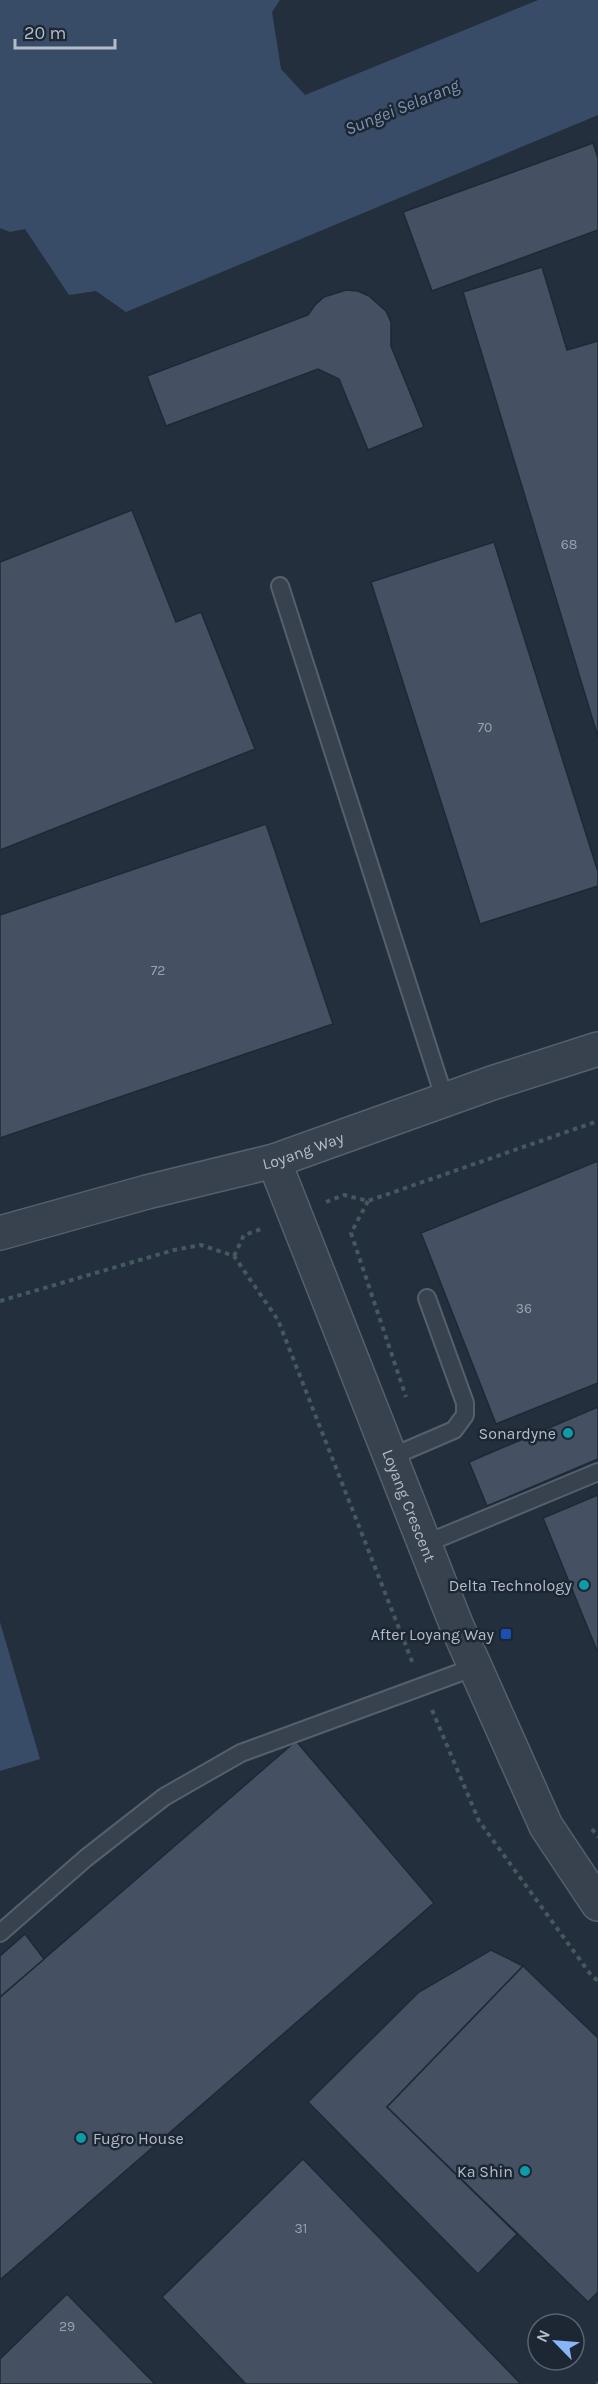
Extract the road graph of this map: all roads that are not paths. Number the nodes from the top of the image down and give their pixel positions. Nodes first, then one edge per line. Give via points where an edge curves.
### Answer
1 (280, 586) dead end
2 (598, 1049) edge
3 (445, 1100) junction
4 (274, 1161) junction
5 (0, 1233) edge
6 (427, 1298) dead end
7 (391, 1458) junction
8 (598, 1472) edge
9 (425, 1544) junction
10 (475, 1668) junction
11 (598, 1904) edge
12 (0, 1934) edge

1 - 3 lane
2 - 3 street, Loyang Way
3 - 4 street, Loyang Way
4 - 5 street, Loyang Way
4 - 7 street, Loyang Crescent
6 - 7 lane via 465,1403 465,1415 454,1430
7 - 9 street, Loyang Crescent
8 - 9 lane
9 - 10 street, Loyang Crescent
10 - 11 street, Loyang Crescent via 546,1826
10 - 12 lane via 241,1753 164,1797 86,1858

